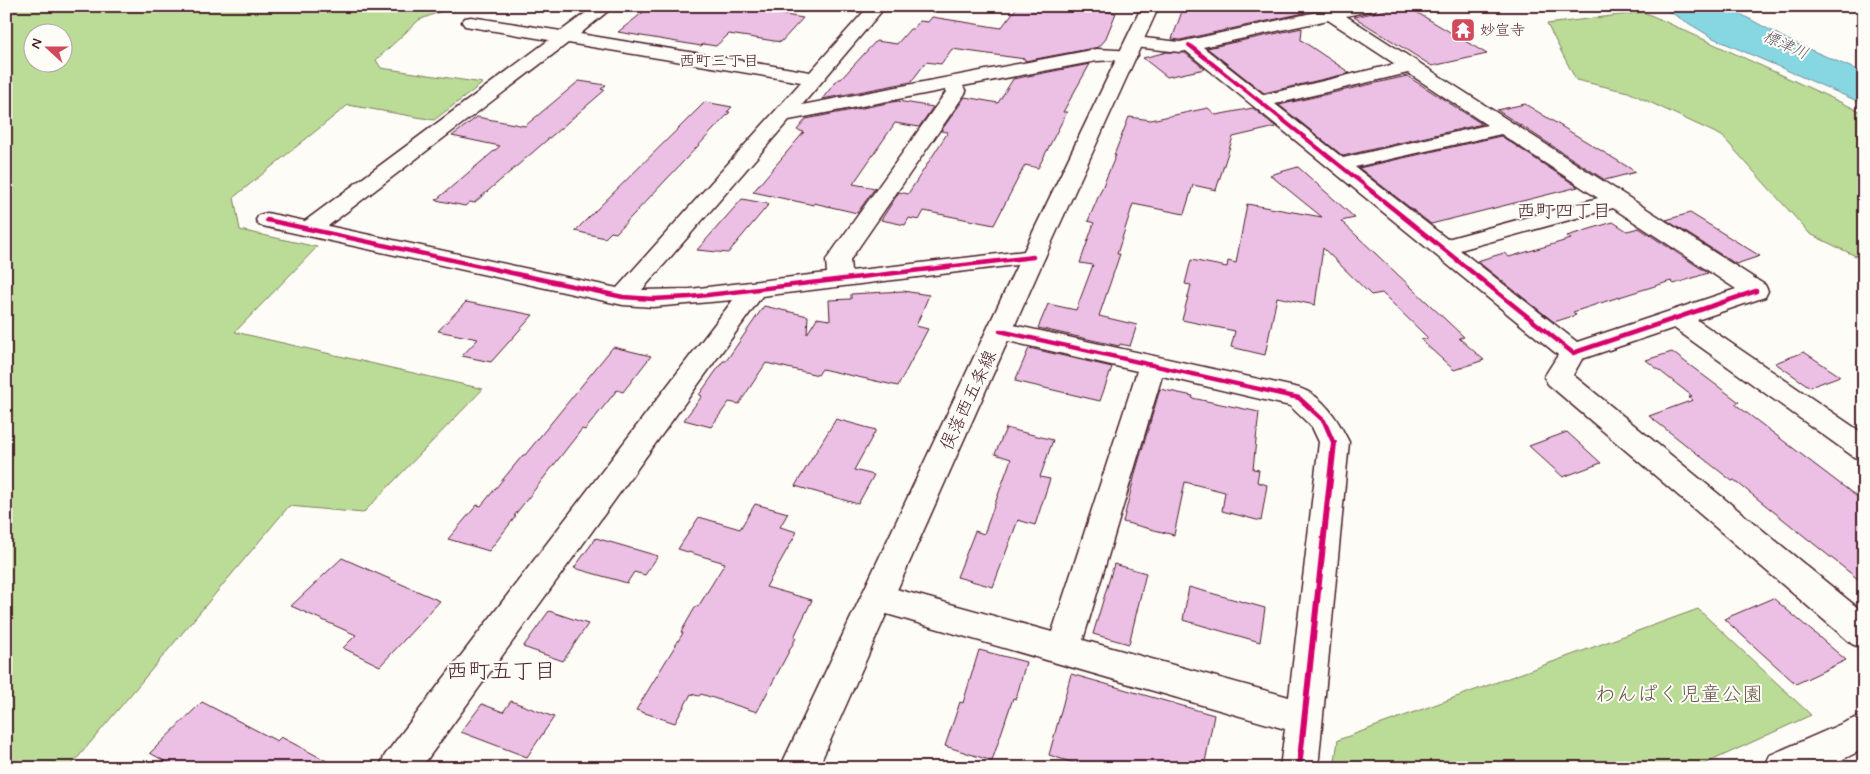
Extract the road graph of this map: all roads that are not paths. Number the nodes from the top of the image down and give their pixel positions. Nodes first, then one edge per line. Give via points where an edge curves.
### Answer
1 (606, 6) edge
2 (878, 6) edge
3 (1151, 6) edge
4 (1369, 6) edge
5 (1332, 14) junction
6 (471, 22) dead end
7 (566, 37) junction
8 (1189, 45) junction
9 (1132, 49) junction
10 (1412, 66) junction
11 (814, 78) junction
12 (951, 83) junction
13 (1260, 102) junction
14 (783, 114) junction
15 (1505, 127) junction
16 (1338, 165) junction
17 (1617, 200) junction
18 (267, 220) dead end
19 (309, 229) junction
20 (1442, 248) junction
21 (1033, 257) junction
22 (839, 279) junction
23 (755, 288) junction
24 (623, 297) junction
25 (1678, 318) junction
26 (1000, 331) junction
27 (1573, 354) junction
28 (1152, 365) junction
29 (1864, 449) edge
30 (878, 598) junction
31 (1864, 634) edge
32 (1063, 650) junction
33 (1304, 718) junction
34 (1864, 731) edge
35 (398, 768) edge
36 (799, 768) edge
37 (1299, 768) edge
38 (1783, 768) edge

1 - 7 street
2 - 11 street
3 - 9 street, 俣落西五条線
4 - 5 street
5 - 8 street
5 - 10 street
6 - 7 street
7 - 11 street
7 - 19 street
8 - 9 street
8 - 13 street
9 - 12 street
9 - 21 street, 俣落西五条線
10 - 13 street
10 - 15 street
11 - 14 street
12 - 14 street
12 - 22 street via 956,92 838,260
13 - 16 street
14 - 24 street
15 - 16 street
15 - 17 street
16 - 20 street
17 - 20 street
17 - 25 street via 1756,290
18 - 19 street
19 - 24 street
20 - 27 street
21 - 22 street
21 - 26 street, 俣落西五条線
22 - 23 street
23 - 24 street via 690,297
23 - 35 street
25 - 27 street
25 - 29 street
26 - 28 street
26 - 30 street, 俣落西五条線
27 - 31 street via 1558,377
28 - 32 street
28 - 33 street via 1299,398 1324,422 1334,442
30 - 32 street
30 - 36 street, 俣落西五条線
32 - 33 street
33 - 37 street
34 - 38 street

